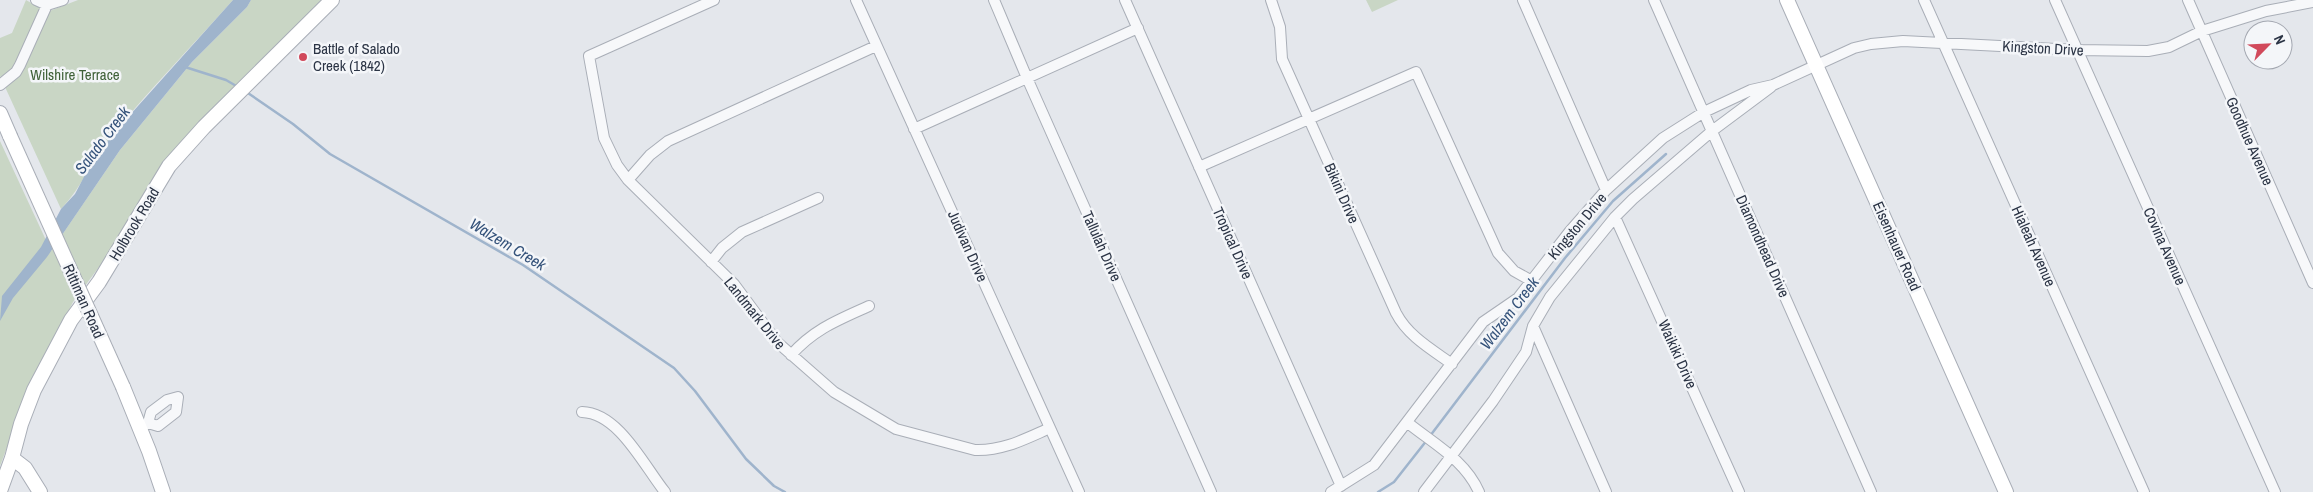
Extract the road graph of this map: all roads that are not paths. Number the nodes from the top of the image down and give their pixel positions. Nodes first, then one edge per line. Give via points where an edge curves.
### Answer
1 (36, 0) edge
2 (63, 0) edge
3 (332, 0) edge
4 (714, 0) edge
5 (856, 0) edge
6 (994, 0) edge
7 (1125, 0) edge
8 (1271, 0) edge
9 (1523, 0) edge
10 (1654, 0) edge
11 (1787, 0) edge
12 (1924, 0) edge
13 (2055, 0) edge
14 (2188, 0) edge
15 (2313, 2) edge
16 (47, 5) junction
17 (1138, 28) junction
18 (2202, 32) junction
19 (1944, 43) junction
20 (876, 46) junction
21 (2077, 50) junction
22 (1816, 64) junction
23 (1027, 78) junction
24 (0, 85) edge
25 (1774, 85) junction
26 (1704, 112) junction
27 (0, 113) edge
28 (1308, 118) junction
29 (914, 129) junction
30 (1712, 131) junction
31 (1199, 167) junction
32 (628, 180) junction
33 (1606, 190) junction
34 (818, 198) dead end
35 (1615, 218) junction
36 (711, 262) junction
37 (1532, 281) junction
38 (2313, 283) edge
39 (869, 306) dead end
40 (1533, 326) junction
41 (791, 355) junction
42 (1452, 364) junction
43 (582, 412) dead end
44 (1408, 422) junction
45 (1050, 428) junction
46 (1452, 456) junction
47 (12, 458) junction
48 (1341, 486) junction
49 (0, 491) edge
50 (40, 492) edge
51 (163, 492) edge
52 (665, 492) edge
53 (1079, 492) edge
54 (1211, 492) edge
55 (1331, 492) edge
56 (1424, 492) edge
57 (1479, 492) edge
58 (1606, 492) edge
59 (1739, 492) edge
60 (1871, 492) edge
61 (2006, 492) edge
62 (2144, 492) edge
63 (2275, 492) edge

1 - 16 street
2 - 16 street
3 - 47 main road, Holbrook Road via 169,166 99,282 71,320 34,390
4 - 32 street, Landmark Drive via 589,56 604,138
5 - 20 street, Judivan Drive
6 - 23 street, Tallulah Drive
7 - 17 street, Tropical Drive
8 - 28 street, Bikini Drive via 1280,27 1282,59
9 - 33 street
10 - 26 street, Diamondhead Drive
11 - 22 main road, Eisenhauer Road
12 - 19 street, Hialeah Avenue
13 - 21 street, Covina Avenue
14 - 18 street, Goodhue Avenue
15 - 18 street, Kingston Drive via 2266,11
16 - 24 street via 16,72
17 - 23 street
17 - 31 street, Tropical Drive
18 - 21 street, Kingston Drive via 2169,47 2148,51
18 - 38 street, Goodhue Avenue
19 - 21 street, Kingston Drive
19 - 22 street, Kingston Drive via 1903,41 1871,44
19 - 62 street, Hialeah Avenue
20 - 29 street, Judivan Drive
20 - 32 street via 668,141 650,155
21 - 63 street, Covina Avenue
22 - 25 street, Kingston Drive
22 - 61 main road, Eisenhauer Road
23 - 29 street
23 - 54 street, Tallulah Drive
25 - 26 street, Kingston Drive via 1751,90
25 - 30 street, Kingston Drive
26 - 30 street, Diamondhead Drive
26 - 33 street, Kingston Drive via 1663,138
27 - 51 main road, Rittiman Road, bridge via 123,387 144,425
28 - 31 street
28 - 37 street via 1416,72 1498,253 1514,270
28 - 42 street, Bikini Drive via 1402,325
29 - 45 street, Judivan Drive
30 - 35 street, Kingston Drive
30 - 60 street, Diamondhead Drive
31 - 48 street, Tropical Drive
32 - 36 street, Landmark Drive
33 - 37 street, Kingston Drive
34 - 36 street via 742,232
35 - 40 street, Kingston Drive via 1550,297
35 - 59 street, Waikiki Drive
36 - 41 street, Landmark Drive via 744,296 771,336
37 - 42 street, Kingston Drive via 1518,298 1483,322
39 - 41 street via 820,328
40 - 46 street, Kingston Drive via 1526,352
40 - 58 street
41 - 45 street, Landmark Drive via 834,392 904,432 984,450 1010,446
42 - 44 street, Kingston Drive
43 - 52 street via 591,412 613,426
44 - 46 street
44 - 48 street, Kingston Drive via 1370,469
45 - 53 street, Judivan Drive
46 - 56 street, Kingston Drive
46 - 57 street via 1466,470
47 - 49 main road, Holbrook Road
47 - 50 main road via 24,468
48 - 55 street, Kingston Drive

